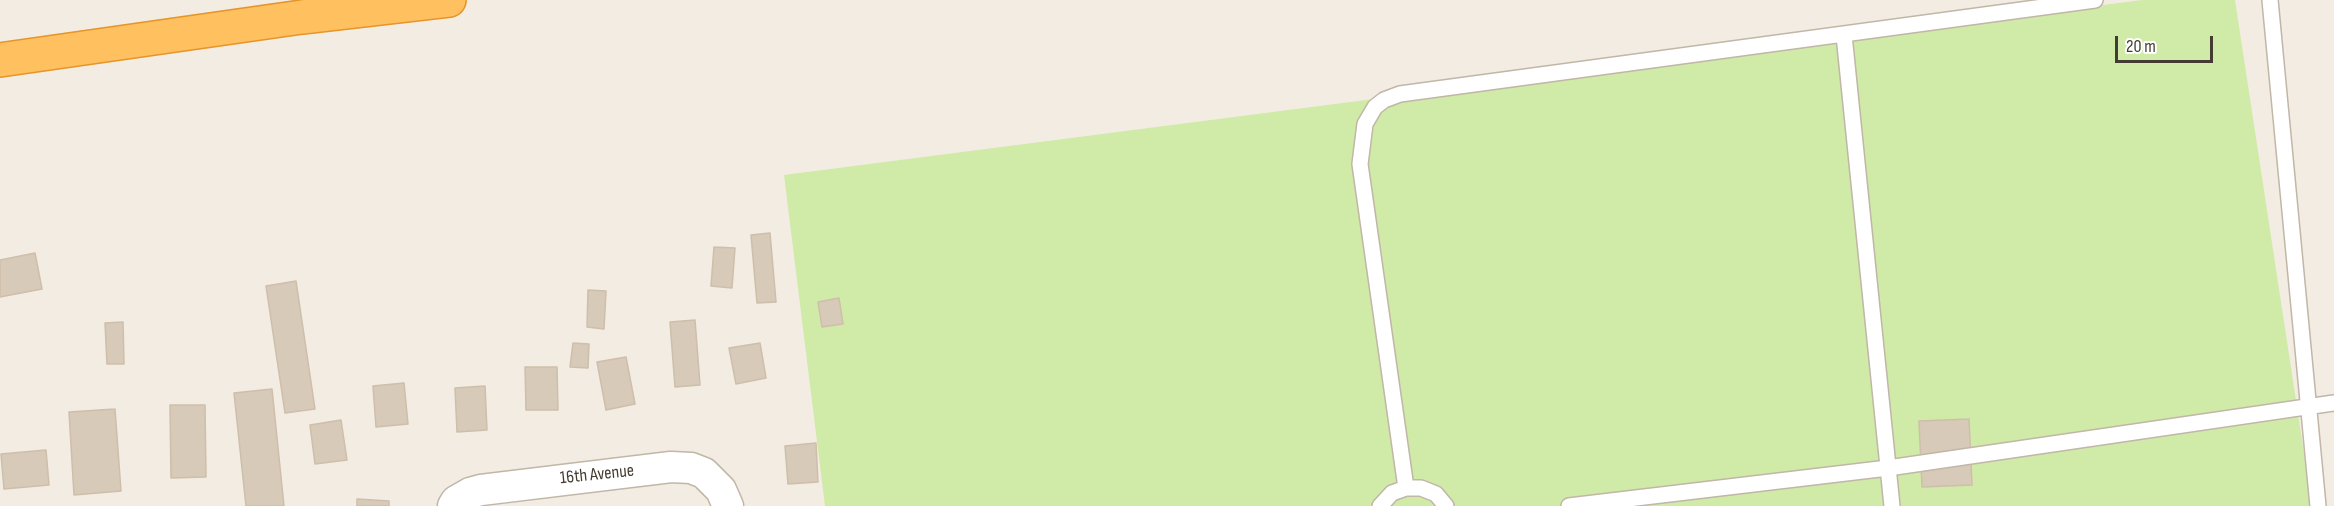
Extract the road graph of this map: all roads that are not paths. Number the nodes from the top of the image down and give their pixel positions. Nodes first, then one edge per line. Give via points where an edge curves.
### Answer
1 (449, 0) edge
2 (2095, 0) edge
3 (2270, 0) edge
4 (301, 9) edge
5 (1844, 35) junction
6 (0, 60) edge
7 (2334, 403) edge
8 (2308, 406) junction
9 (1888, 468) junction
10 (1406, 488) junction
11 (453, 506) edge
12 (728, 506) edge
13 (1380, 506) edge
14 (1446, 506) edge
15 (1569, 506) edge
16 (1892, 506) edge
17 (2318, 506) edge

1 - 4 highway
2 - 5 lane
3 - 8 lane
4 - 6 highway
5 - 9 lane
5 - 10 lane via 1400,94 1375,107 1365,124 1360,164
7 - 8 lane
8 - 9 lane
8 - 17 lane
9 - 15 lane
9 - 16 lane
10 - 13 lane via 1392,493
10 - 14 lane via 1436,494
11 - 12 street, 16th Avenue via 481,490 671,467 704,472 721,490

